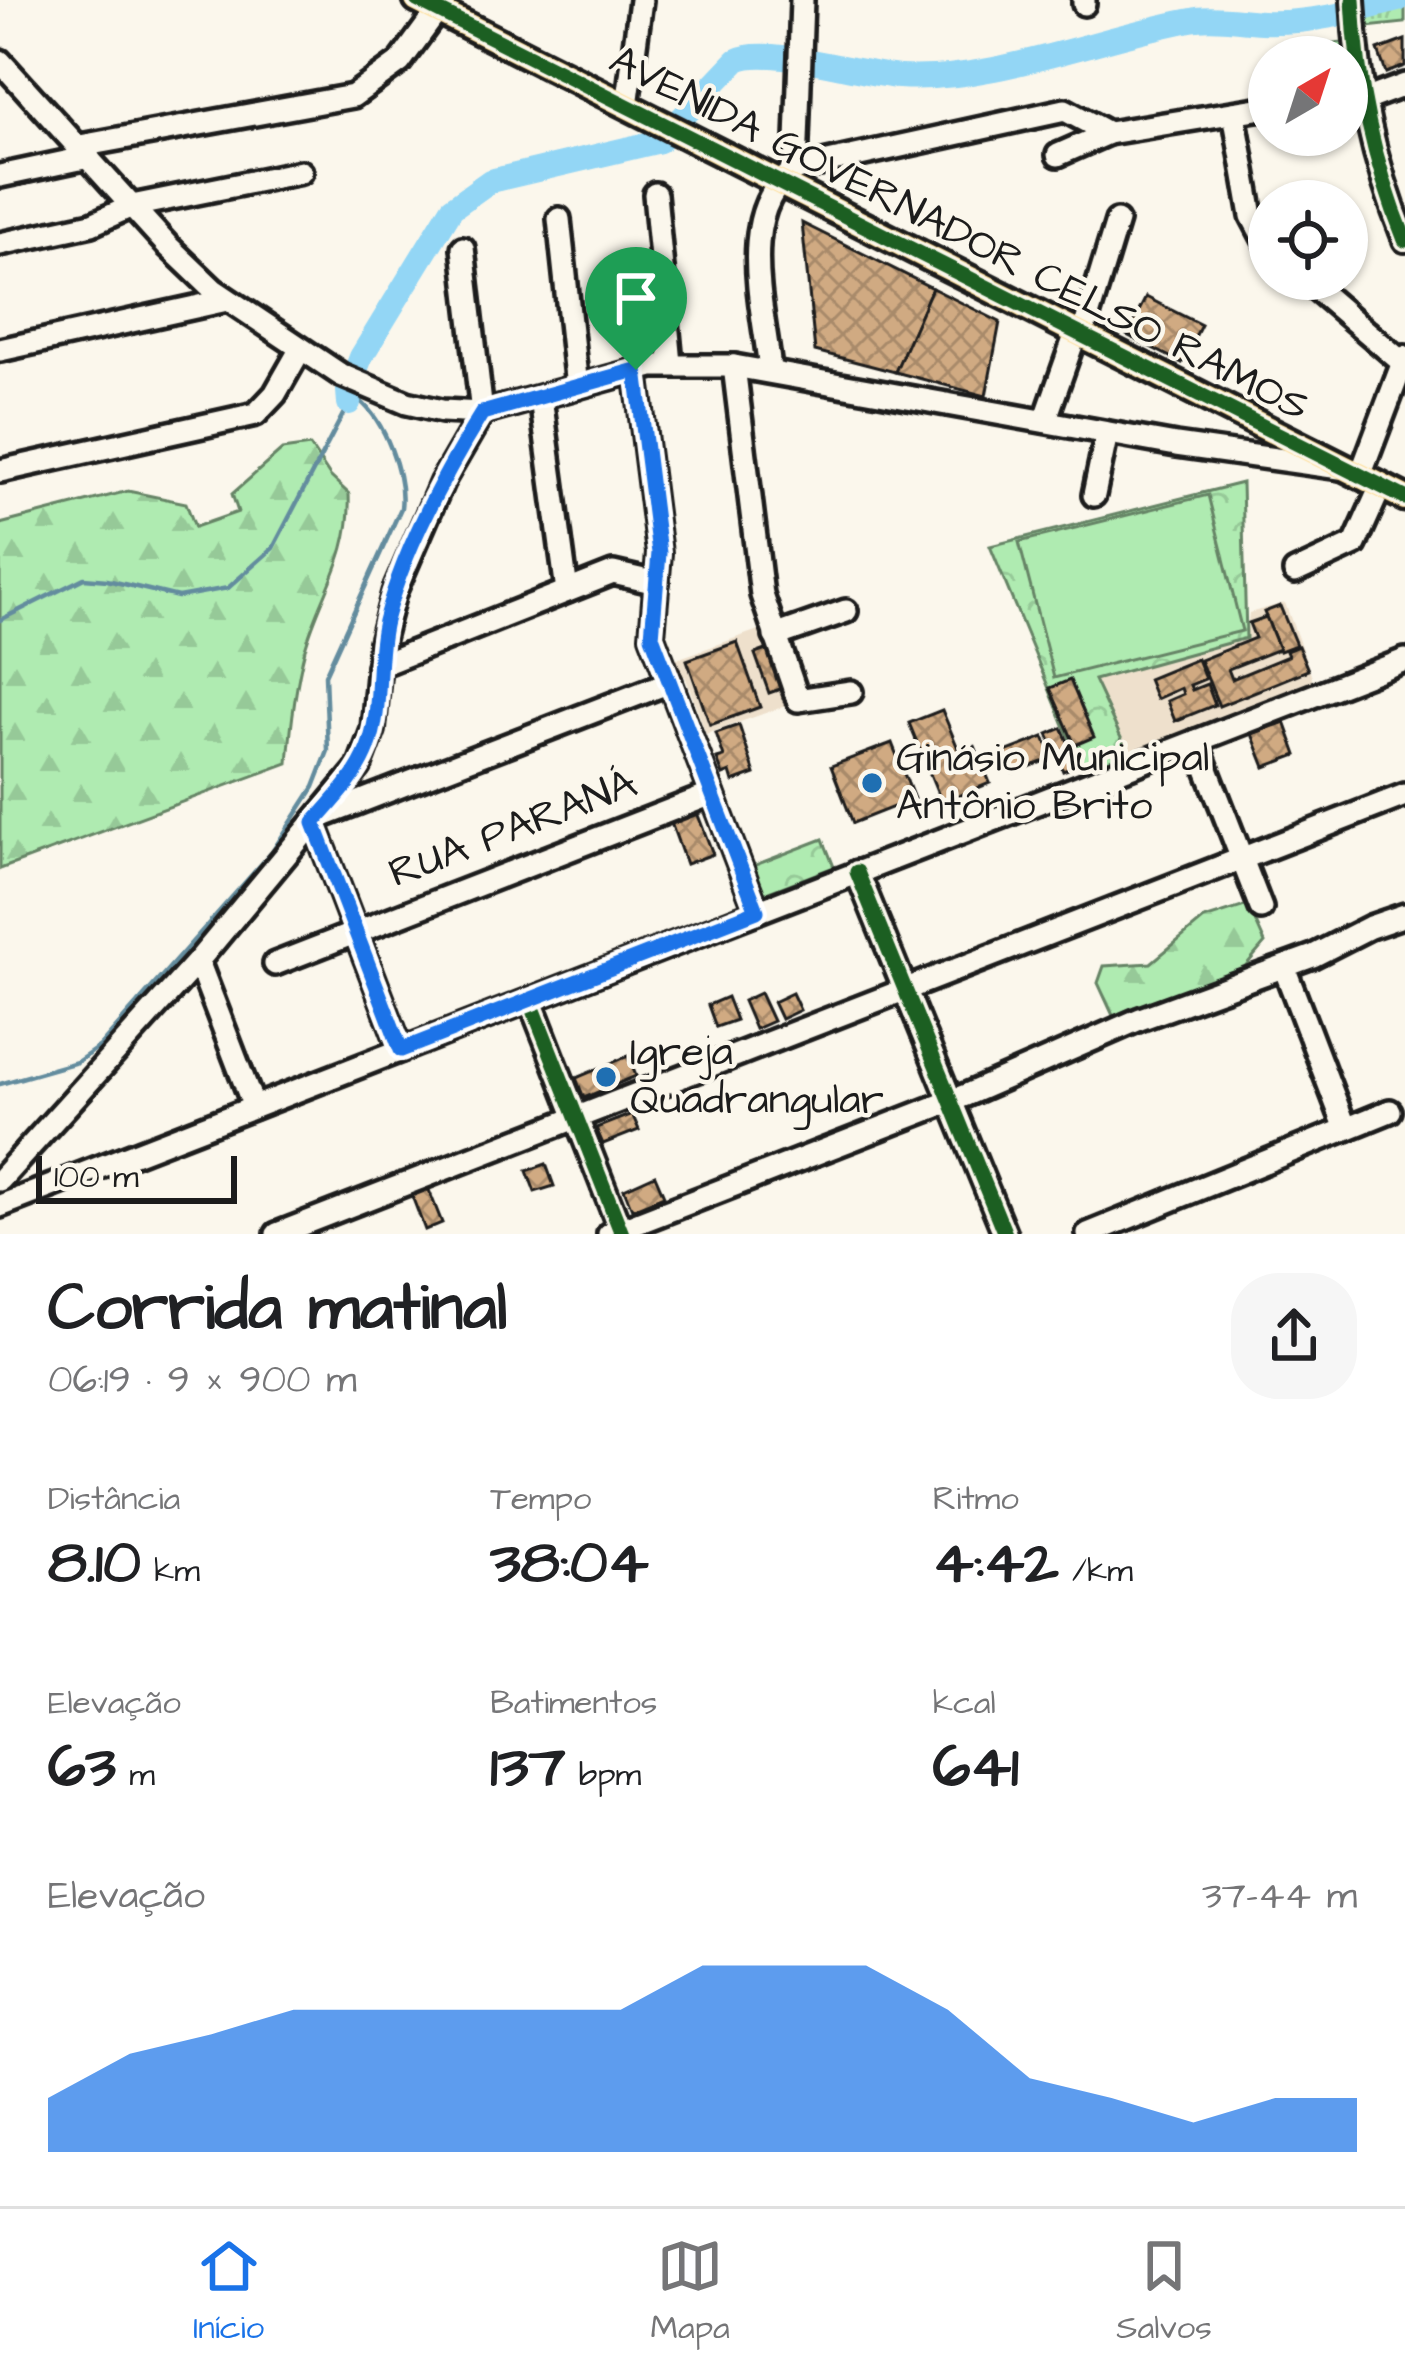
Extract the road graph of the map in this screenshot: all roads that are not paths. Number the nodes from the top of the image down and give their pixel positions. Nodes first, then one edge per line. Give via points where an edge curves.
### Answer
1 (641, 0) edge
2 (802, 0) edge
3 (1353, 0) edge
4 (428, 5) edge
5 (1354, 36) edge
6 (0, 61) edge
7 (9, 83) edge
8 (1405, 86) edge
9 (1368, 93) edge
10 (627, 106) junction
11 (1248, 111) edge
12 (1234, 113) junction
13 (1368, 125) edge
14 (1108, 133) junction
15 (84, 152) junction
16 (1058, 155) dead end
17 (302, 172) dead end
18 (0, 176) edge
19 (786, 176) junction
20 (1248, 193) edge
21 (655, 194) dead end
22 (1397, 196) edge
23 (132, 206) junction
24 (560, 219) dead end
25 (1117, 221) dead end
26 (1405, 240) edge
27 (0, 244) edge
28 (464, 248) dead end
29 (227, 300) junction
30 (1331, 300) edge
31 (1079, 335) junction
32 (0, 350) edge
33 (300, 350) junction
34 (1404, 360) edge
35 (671, 364) junction
36 (734, 365) junction
37 (636, 370) junction
38 (770, 370) junction
39 (577, 387) junction
40 (541, 398) junction
41 (482, 413) junction
42 (1245, 418) junction
43 (1045, 421) junction
44 (1108, 433) junction
45 (1236, 455) junction
46 (0, 471) edge
47 (1362, 477) junction
48 (1094, 496) dead end
49 (1405, 498) edge
50 (1295, 572) dead end
51 (657, 583) junction
52 (567, 591) junction
53 (846, 611) dead end
54 (776, 636) junction
55 (1405, 660) edge
56 (378, 666) junction
57 (670, 682) junction
58 (851, 692) dead end
59 (1196, 741) junction
60 (712, 794) junction
61 (1405, 795) edge
62 (317, 820) junction
63 (1241, 859) junction
64 (857, 872) junction
65 (1261, 908) dead end
66 (757, 911) junction
67 (1405, 915) edge
68 (356, 932) junction
69 (198, 961) junction
70 (275, 964) dead end
71 (1283, 967) junction
72 (905, 989) junction
73 (530, 1000) junction
74 (401, 1050) junction
75 (949, 1102) junction
76 (254, 1107) junction
77 (1390, 1111) dead end
78 (576, 1118) junction
79 (1346, 1129) junction
80 (0, 1180) edge
81 (0, 1205) edge
82 (617, 1232) edge
83 (277, 1234) edge
84 (1005, 1234) edge
85 (1088, 1234) edge

1 - 10 street
2 - 19 street
3 - 5 street
4 - 10 main road, AVENIDA GOVERNADOR CELSO RAMOS
4 - 15 street via 400,62 353,96
6 - 7 street
7 - 15 street
8 - 9 street
10 - 19 main road, AVENIDA GOVERNADOR CELSO RAMOS
11 - 12 street
12 - 14 street
12 - 20 street
13 - 22 street
14 - 16 street
14 - 19 street via 1066,110
15 - 18 street
15 - 23 street
17 - 23 street
19 - 31 main road, AVENIDA GOVERNADOR CELSO RAMOS
19 - 38 street via 763,215 758,244
21 - 35 street
22 - 26 street
23 - 27 street via 92,224
23 - 29 street
24 - 39 street
25 - 31 street
28 - 41 street
29 - 32 street
29 - 33 street
30 - 34 street
31 - 42 main road, AVENIDA GOVERNADOR CELSO RAMOS
31 - 43 street
33 - 41 street via 425,408
33 - 46 street via 256,414
34 - 47 street
35 - 36 street
35 - 37 street
36 - 38 street
36 - 54 street via 761,595
37 - 39 street
37 - 51 street
38 - 43 street
39 - 40 street
40 - 41 street
40 - 52 street
41 - 56 street via 410,553
42 - 45 street
42 - 47 main road, AVENIDA GOVERNADOR CELSO RAMOS
43 - 44 street
44 - 45 street
44 - 48 street
45 - 47 street
47 - 49 main road, AVENIDA GOVERNADOR CELSO RAMOS
47 - 50 street via 1355,544
51 - 52 street via 613,574
51 - 57 street via 652,636
52 - 56 street
53 - 54 street
54 - 58 street via 798,700
55 - 59 street
56 - 62 street via 368,748
57 - 60 street
57 - 62 street
59 - 63 street
59 - 64 street
60 - 66 street
60 - 68 street, RUA PARANÁ
61 - 63 street
62 - 68 street
62 - 69 street
63 - 65 street
63 - 72 street
64 - 66 street
64 - 72 street
66 - 73 street
67 - 71 street
68 - 70 street, RUA PARANÁ
68 - 74 street
69 - 76 street
69 - 80 street
71 - 75 street
71 - 79 street
72 - 75 street
72 - 78 street
73 - 74 street
73 - 78 street
74 - 76 street
75 - 82 street
75 - 84 street
76 - 81 street
77 - 79 street
78 - 82 street
78 - 83 street
79 - 85 street

